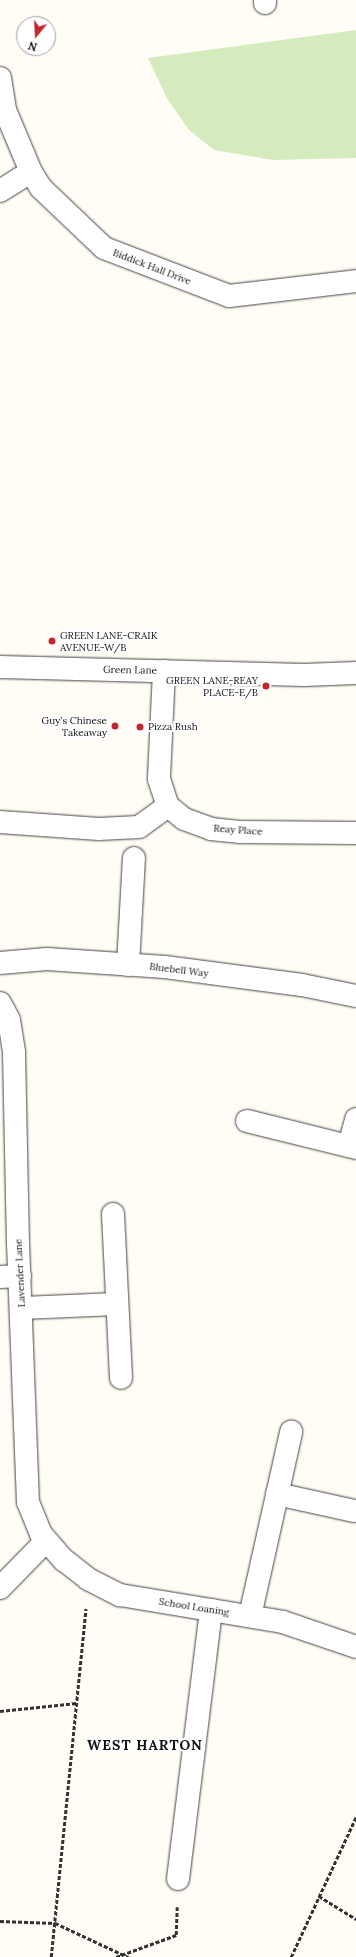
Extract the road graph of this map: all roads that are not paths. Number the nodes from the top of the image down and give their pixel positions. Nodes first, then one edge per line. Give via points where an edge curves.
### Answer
1 (0, 78) edge
2 (31, 172) junction
3 (0, 191) edge
4 (356, 281) edge
5 (0, 668) edge
6 (164, 671) junction
7 (356, 673) edge
8 (168, 806) junction
9 (0, 822) edge
10 (356, 833) edge
11 (134, 858) dead end
12 (0, 963) edge
13 (128, 965) junction
14 (356, 996) edge
15 (0, 1003) edge
16 (356, 1119) edge
17 (247, 1121) dead end
18 (353, 1147) edge
19 (113, 1214) dead end
20 (10, 1277) edge
21 (117, 1304) junction
22 (22, 1308) junction
23 (121, 1378) dead end
24 (291, 1432) dead end
25 (278, 1494) junction
26 (354, 1511) dead end
27 (46, 1541) junction
28 (0, 1588) edge
29 (211, 1610) junction
30 (250, 1616) junction
31 (356, 1647) edge
32 (178, 1879) road end

1 - 2 street, Biddick Hall Drive via 5,110
2 - 3 street
2 - 4 street, Biddick Hall Drive via 41,188 104,248 229,296
5 - 6 street, Green Lane
6 - 7 street, Green Lane via 304,675
6 - 8 street via 159,779
8 - 9 street via 139,827 99,829
8 - 10 street, Reay Place via 184,819 211,829 241,832
11 - 13 street
12 - 13 street, Bluebell Way via 48,959
13 - 14 street, Bluebell Way via 302,985
15 - 20 street, Lavender Lane via 9,1020 14,1053
16 - 18 street
17 - 18 street
19 - 21 street
20 - 22 street, Lavender Lane
21 - 22 street
21 - 23 street
22 - 27 street, Lavender Lane via 28,1502
24 - 25 street
25 - 26 street
25 - 30 street
27 - 28 street
27 - 29 street, School Loaning via 64,1560 88,1579 120,1595
29 - 30 street, School Loaning
29 - 32 street
30 - 31 street, School Loaning via 283,1622

